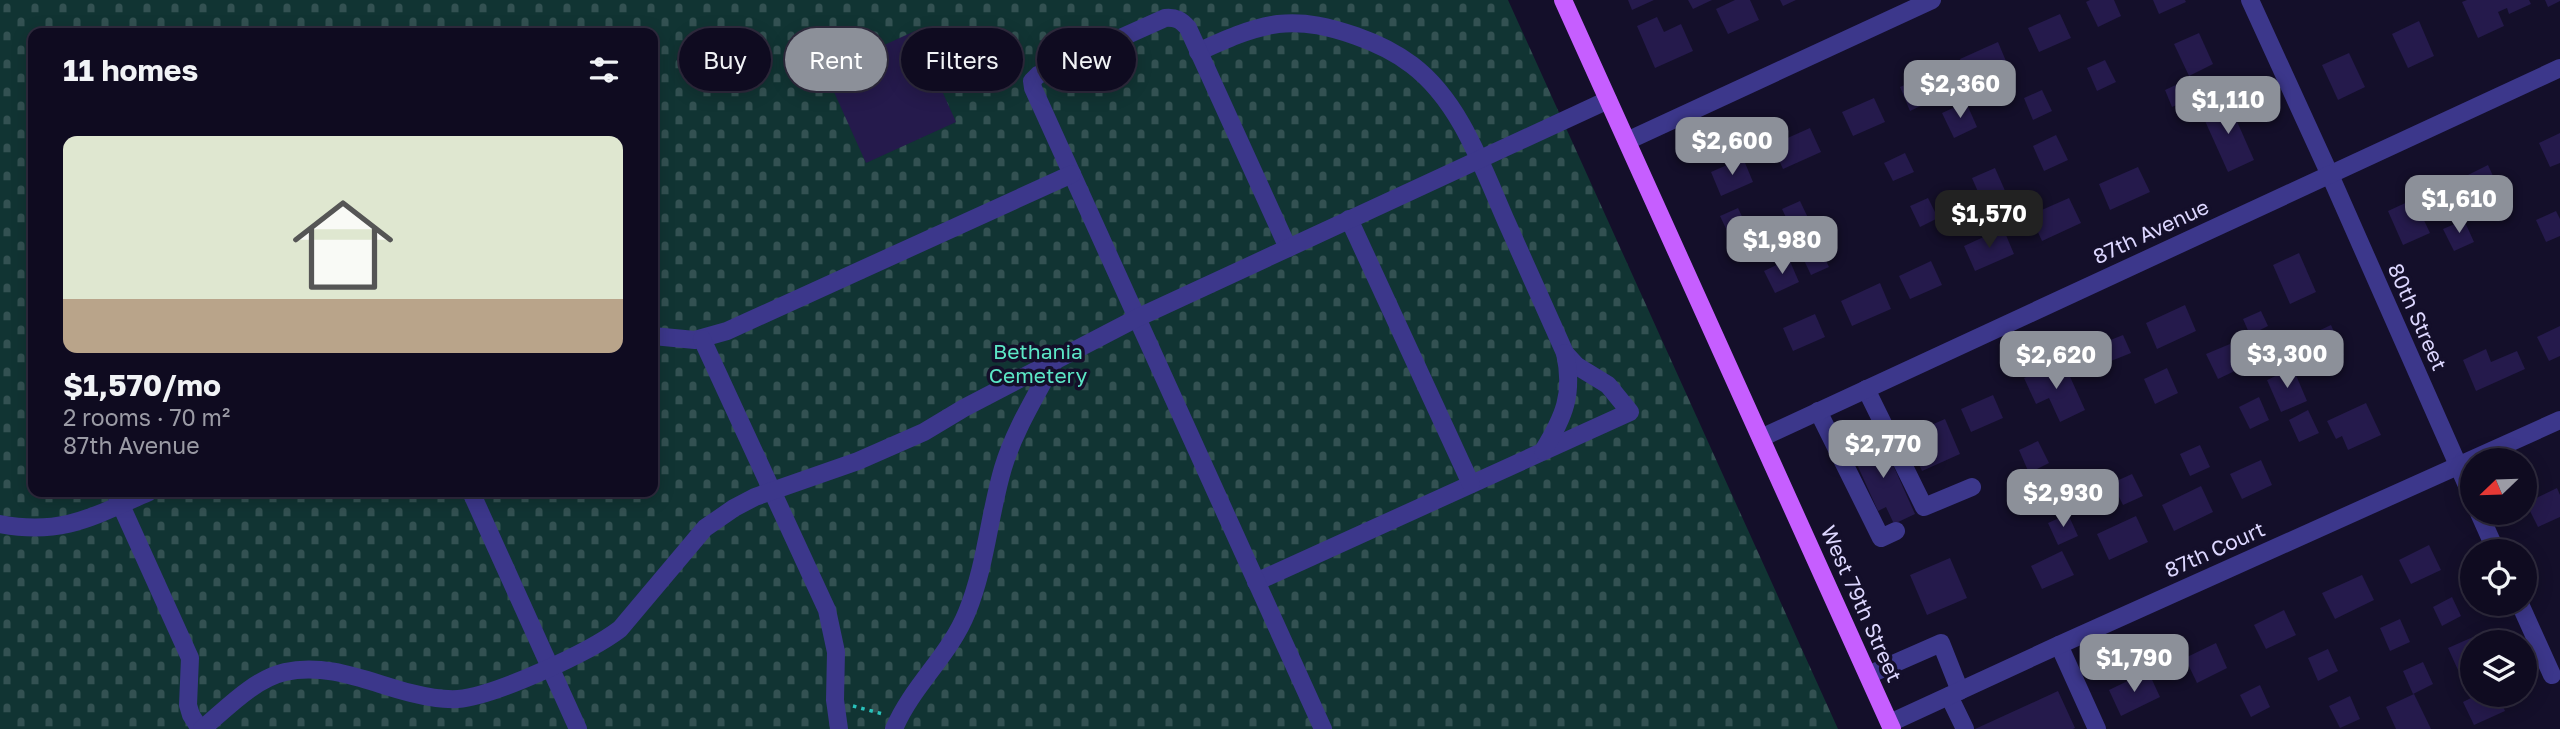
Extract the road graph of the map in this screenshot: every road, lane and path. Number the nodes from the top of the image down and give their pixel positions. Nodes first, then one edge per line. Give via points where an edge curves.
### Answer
1 (1563, 0) edge
2 (1931, 0) edge
3 (2250, 0) edge
4 (1198, 52) junction
5 (2560, 68) edge
6 (1608, 100) junction
7 (1627, 141) junction
8 (1479, 160) junction
9 (1072, 174) junction
10 (2330, 175) junction
11 (1349, 219) junction
12 (1288, 248) junction
13 (1137, 318) junction
14 (658, 336) edge
15 (702, 338) junction
16 (1565, 354) junction
17 (1054, 362) junction
18 (1866, 389) junction
19 (1818, 411) junction
20 (2560, 420) edge
21 (1761, 438) junction
22 (1544, 451) junction
23 (2458, 466) junction
24 (2460, 470) edge
25 (1471, 484) junction
26 (1972, 487) dead end
27 (772, 492) junction
28 (473, 497) edge
29 (118, 498) edge
30 (0, 524) edge
31 (1896, 531) dead end
32 (1256, 582) junction
33 (2525, 616) edge
34 (2059, 645) junction
35 (550, 666) junction
36 (1868, 675) junction
37 (2552, 676) dead end
38 (1954, 693) junction
39 (835, 700) junction
40 (896, 724) edge
41 (1891, 726) edge
42 (201, 729) edge
43 (578, 729) edge
44 (839, 729) edge
45 (1323, 729) edge
46 (1965, 729) edge
47 (2097, 729) edge

1 - 6 main road, West 79th Street
2 - 7 street
3 - 10 street, 80th Street
4 - 8 street via 1277,24 1309,23 1382,46 1413,65 1436,88
4 - 9 street via 1188,28 1174,17 1165,18 1038,75 1033,88
4 - 12 street
5 - 10 street, 87th Avenue
6 - 7 main road, West 79th Street
6 - 8 street
7 - 21 main road, West 79th Street
8 - 11 street
8 - 16 street
9 - 13 street
9 - 15 street via 727,331
10 - 18 street, 87th Avenue
10 - 23 street, 80th Street
11 - 12 street
11 - 25 street
12 - 13 street
13 - 17 street
13 - 32 street
14 - 15 street
15 - 27 street
16 - 22 street via 1570,373 1566,407
16 - 22 street via 1608,385 1630,412
17 - 27 street via 889,448
17 - 40 street via 1004,464 967,613
18 - 19 street, 87th Avenue
18 - 26 street via 1924,507
19 - 21 street, 87th Avenue
19 - 31 street via 1881,538
20 - 23 street, 87th Court
21 - 36 main road, West 79th Street
22 - 25 street
23 - 24 street, 80th Street
23 - 34 street, 87th Court
25 - 32 street
27 - 35 street via 734,508 705,528 632,616 605,640
27 - 39 street via 827,611 836,652
28 - 35 street
29 - 30 street via 92,519 67,526
29 - 42 street via 190,658 188,705
32 - 45 street
33 - 37 street
34 - 38 street, 87th Court
34 - 47 street
35 - 42 street via 491,691 458,699 428,697 325,671 285,672 248,691
35 - 43 street
36 - 38 street via 1941,643
36 - 41 main road, West 79th Street
38 - 41 street, 87th Court
38 - 46 street
39 - 40 path
39 - 44 street

